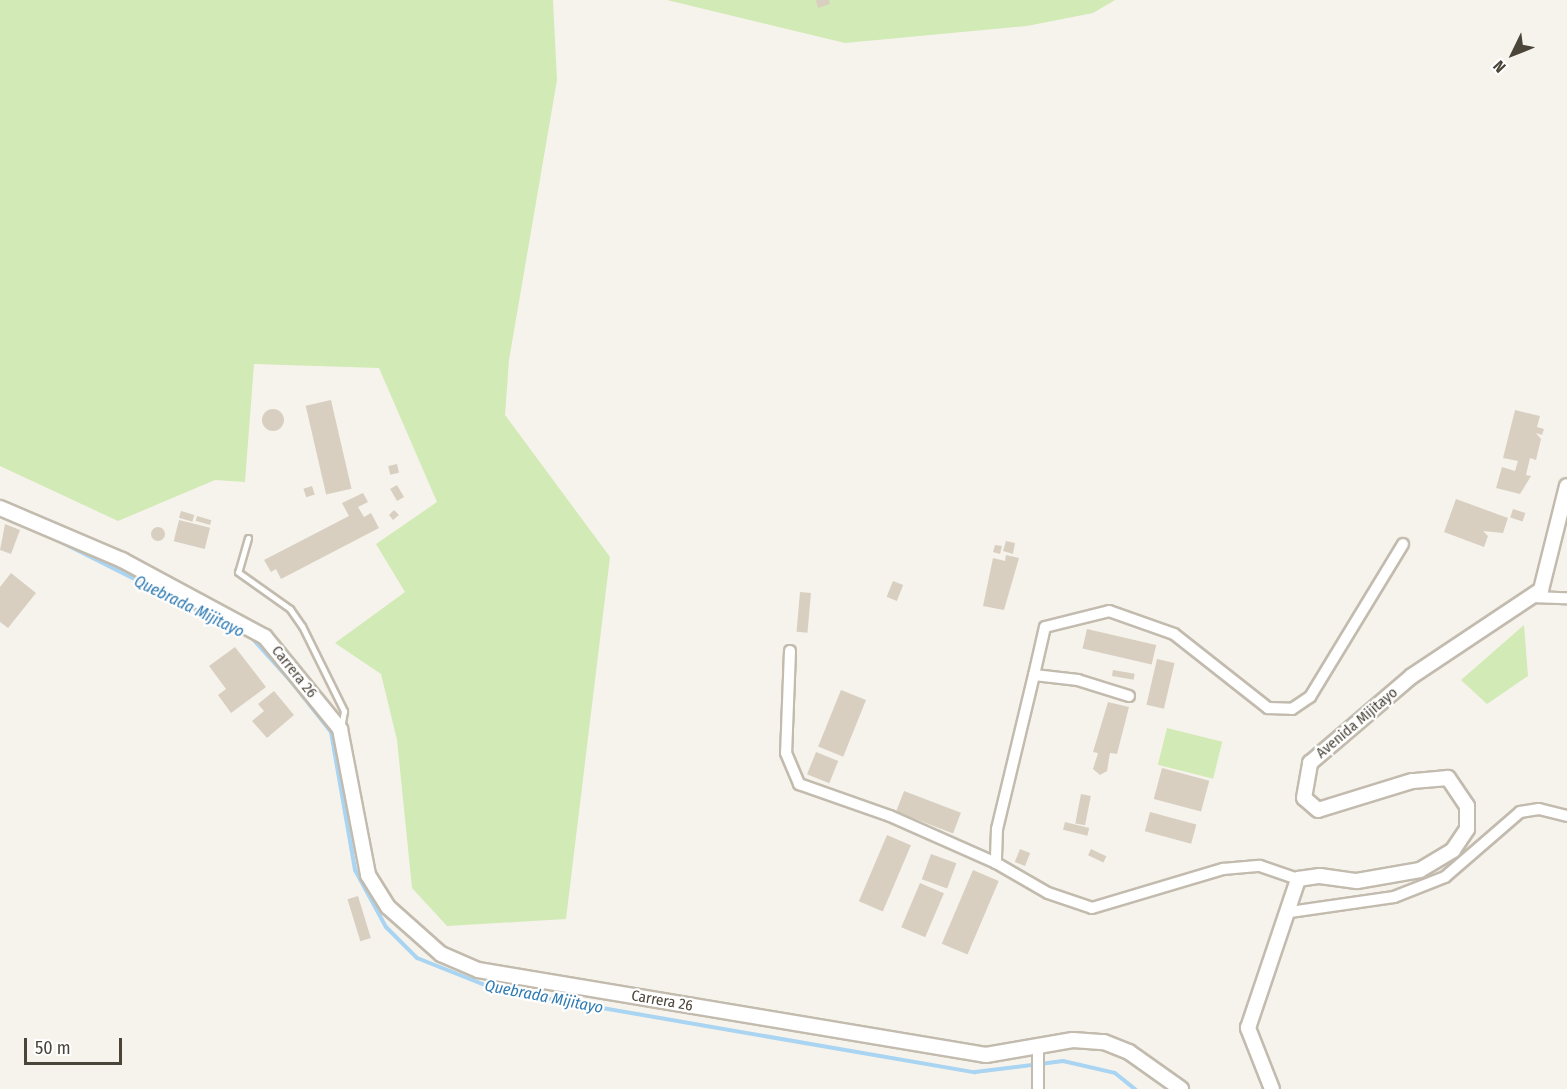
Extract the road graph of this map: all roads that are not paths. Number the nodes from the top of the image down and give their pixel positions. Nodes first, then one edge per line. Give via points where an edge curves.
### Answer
1 (1567, 486) edge
2 (0, 508) edge
3 (248, 538) dead end
4 (1403, 544) dead end
5 (1530, 597) junction
6 (1567, 598) edge
7 (790, 651) dead end
8 (1035, 675) junction
9 (1129, 696) dead end
10 (340, 729) junction
11 (1567, 816) edge
12 (996, 863) junction
13 (1298, 879) junction
14 (1290, 912) junction
15 (1038, 1048) junction
16 (1038, 1084) edge
17 (1181, 1089) edge
18 (1272, 1089) edge

1 - 5 street via 1541,590
2 - 10 street, Carrera 26 via 122,560 265,636
3 - 10 lane via 238,572 290,609 302,627 344,711
4 - 8 street via 1310,697 1292,709 1268,708 1174,634 1109,611 1045,627
5 - 6 street
5 - 13 street, Avenida Mijitayo via 1412,676 1310,763 1302,787 1304,798 1318,810 1412,781 1448,778 1467,806 1467,829 1453,850 1420,870 1357,881 1320,876
7 - 12 street via 786,753 799,784 891,816
8 - 9 street via 1078,680
8 - 12 street via 997,829
10 - 15 street, Carrera 26 via 368,875 388,907 441,954 478,970 986,1055
11 - 14 street via 1539,809 1520,812 1445,877 1394,897
12 - 13 street via 1048,893 1092,908 1223,869 1260,866
13 - 14 street
14 - 18 street via 1248,1028
15 - 16 street
15 - 17 street, Carrera 26 via 1073,1040 1104,1042 1129,1052

